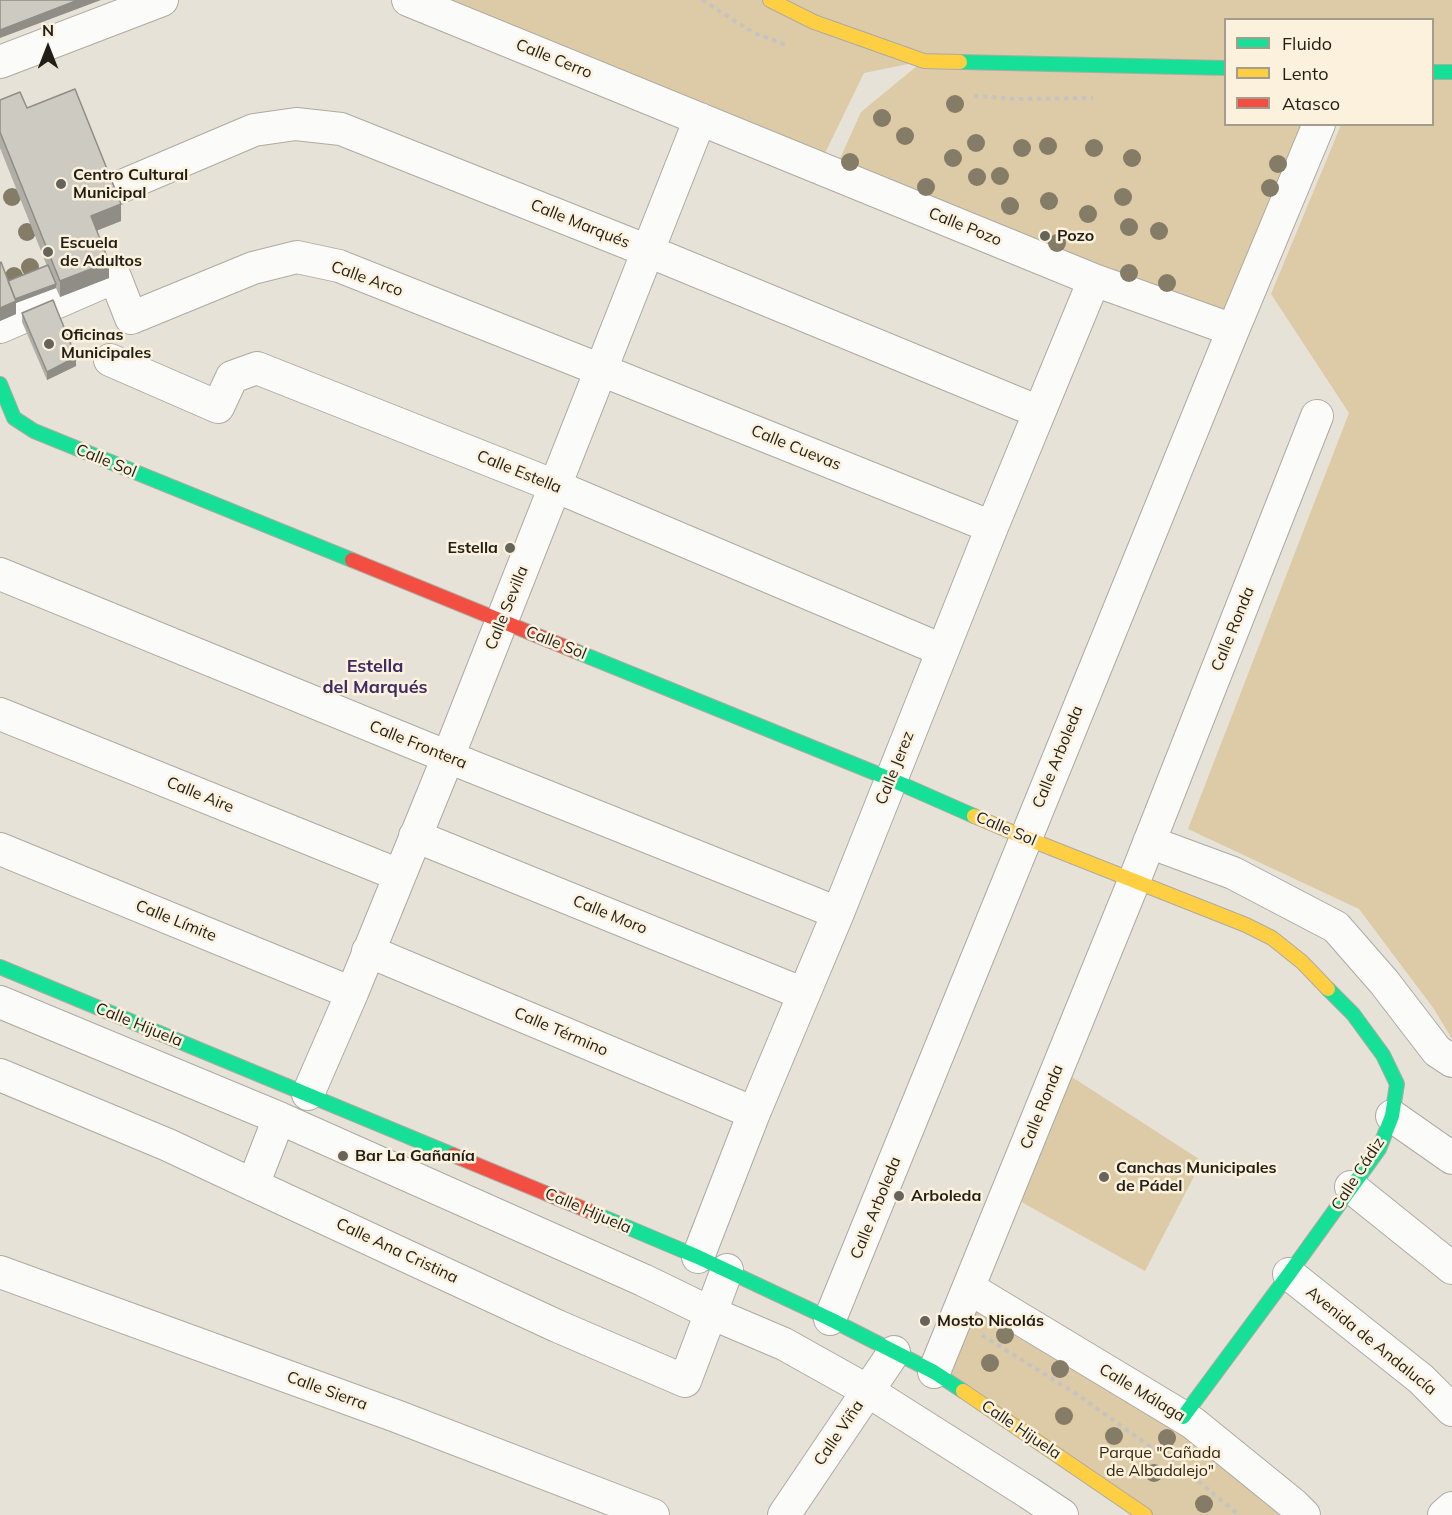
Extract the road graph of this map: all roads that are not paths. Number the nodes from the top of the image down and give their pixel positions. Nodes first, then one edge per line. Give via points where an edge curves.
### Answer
1 (162, 0) edge
2 (408, 0) edge
3 (770, 0) edge
4 (0, 62) edge
5 (1224, 68) edge
6 (1434, 72) edge
7 (1452, 72) edge
8 (700, 119) junction
9 (1318, 126) edge
10 (115, 189) edge
11 (648, 251) junction
12 (1094, 280) junction
13 (0, 327) edge
14 (1233, 330) junction
15 (110, 360) dead end
16 (601, 369) junction
17 (0, 384) edge
18 (1039, 412) junction
19 (1317, 416) dead end
20 (555, 486) junction
21 (992, 527) junction
22 (0, 574) edge
23 (502, 621) junction
24 (942, 650) junction
25 (0, 714) edge
26 (448, 757) junction
27 (890, 779) junction
28 (415, 836) junction
29 (1026, 838) junction
30 (1149, 842) junction
31 (0, 849) edge
32 (399, 875) junction
33 (1134, 881) junction
34 (838, 913) junction
35 (368, 951) junction
36 (2, 976) edge
37 (352, 993) junction
38 (804, 994) junction
39 (0, 1002) edge
40 (1452, 1061) edge
41 (0, 1075) edge
42 (308, 1094) junction
43 (754, 1113) junction
44 (1392, 1116) junction
45 (279, 1118) junction
46 (1452, 1158) edge
47 (253, 1185) junction
48 (1351, 1187) junction
49 (698, 1257) junction
50 (1452, 1268) edge
51 (727, 1270) junction
52 (0, 1272) edge
53 (1289, 1274) junction
54 (969, 1288) junction
55 (711, 1313) junction
56 (830, 1319) junction
57 (894, 1352) junction
58 (934, 1372) junction
59 (868, 1391) junction
60 (1452, 1410) edge
61 (1183, 1418) junction
62 (1452, 1508) edge
63 (653, 1515) edge
64 (784, 1515) edge
65 (1062, 1515) edge
66 (1145, 1515) edge
67 (1304, 1515) edge
68 (1444, 1515) edge

1 - 4 street
2 - 8 street, Calle Cerro
3 - 5 street via 814,22 924,61
6 - 7 street
8 - 11 street, Calle Sevilla
8 - 12 street, Calle Pozo
9 - 14 street, Calle Arboleda
10 - 11 street, Calle Marqués via 254,130 296,124 340,129
11 - 16 street, Calle Sevilla
11 - 18 street, Calle Marqués
12 - 14 street, Calle Pozo
12 - 18 street, Calle Jerez
13 - 16 street, Calle Arco via 116,277 131,318 253,268 297,257 339,266
14 - 29 street, Calle Arboleda
15 - 20 street, Calle Estella via 218,407 232,377 257,368
16 - 20 street, Calle Sevilla
16 - 21 street, Calle Cuevas
17 - 23 street, Calle Sol via 14,417 34,431
18 - 21 street, Calle Jerez
19 - 30 street, Calle Ronda
20 - 23 street, Calle Sevilla
20 - 24 street, Calle Estella
21 - 24 street, Calle Jerez
22 - 26 street, Calle Frontera
23 - 26 street, Calle Sevilla
23 - 27 street, Calle Sol
24 - 27 street, Calle Jerez
25 - 32 street, Calle Aire
26 - 28 street, Calle Sevilla
26 - 34 street, Calle Frontera
27 - 29 street, Calle Sol
27 - 34 street, Calle Jerez
28 - 32 street, Calle Sevilla
28 - 38 street, Calle Moro
29 - 33 street, Calle Sol
29 - 56 street, Calle Arboleda
30 - 33 street, Calle Ronda
30 - 40 street via 1233,873 1336,927 1437,1051
31 - 37 street, Calle Límite
32 - 35 street, Calle Sevilla
33 - 44 street, Calle Cádiz via 1246,925 1272,938 1302,962 1353,1014 1383,1055 1396,1084
33 - 54 street, Calle Ronda
34 - 38 street, Calle Jerez
35 - 37 street, Calle Sevilla
35 - 43 street, Calle Término
36 - 42 street, Calle Hijuela
37 - 42 street, Calle Sevilla
38 - 43 street, Calle Jerez
39 - 45 street, Calle Hijuela
41 - 47 street, Calle Ana Cristina
42 - 49 street, Calle Hijuela
43 - 49 street, Calle Jerez
44 - 46 street
44 - 48 street, Calle Cádiz via 1378,1149
45 - 47 street
45 - 55 street, Calle Hijuela
47 - 55 street, Calle Ana Cristina via 685,1381
48 - 50 street
48 - 53 street, Calle Cádiz
49 - 51 street, Calle Hijuela
51 - 55 street, Calle Ana Cristina
51 - 56 street, Calle Hijuela
52 - 63 street, Calle Sierra via 396,1416
53 - 60 street, Avenida de Andalucía via 1421,1379
53 - 61 street, Calle Cádiz
54 - 58 street, Calle Ronda
54 - 61 street, Calle Málaga
55 - 59 street, Calle Hijuela via 784,1344
56 - 57 street, Calle Hijuela
57 - 58 street, Calle Hijuela
57 - 59 street, Calle Viña
58 - 66 street, Calle Hijuela
59 - 64 street, Calle Viña
59 - 65 street, Calle Hijuela
61 - 67 street, Calle Málaga
62 - 68 street

